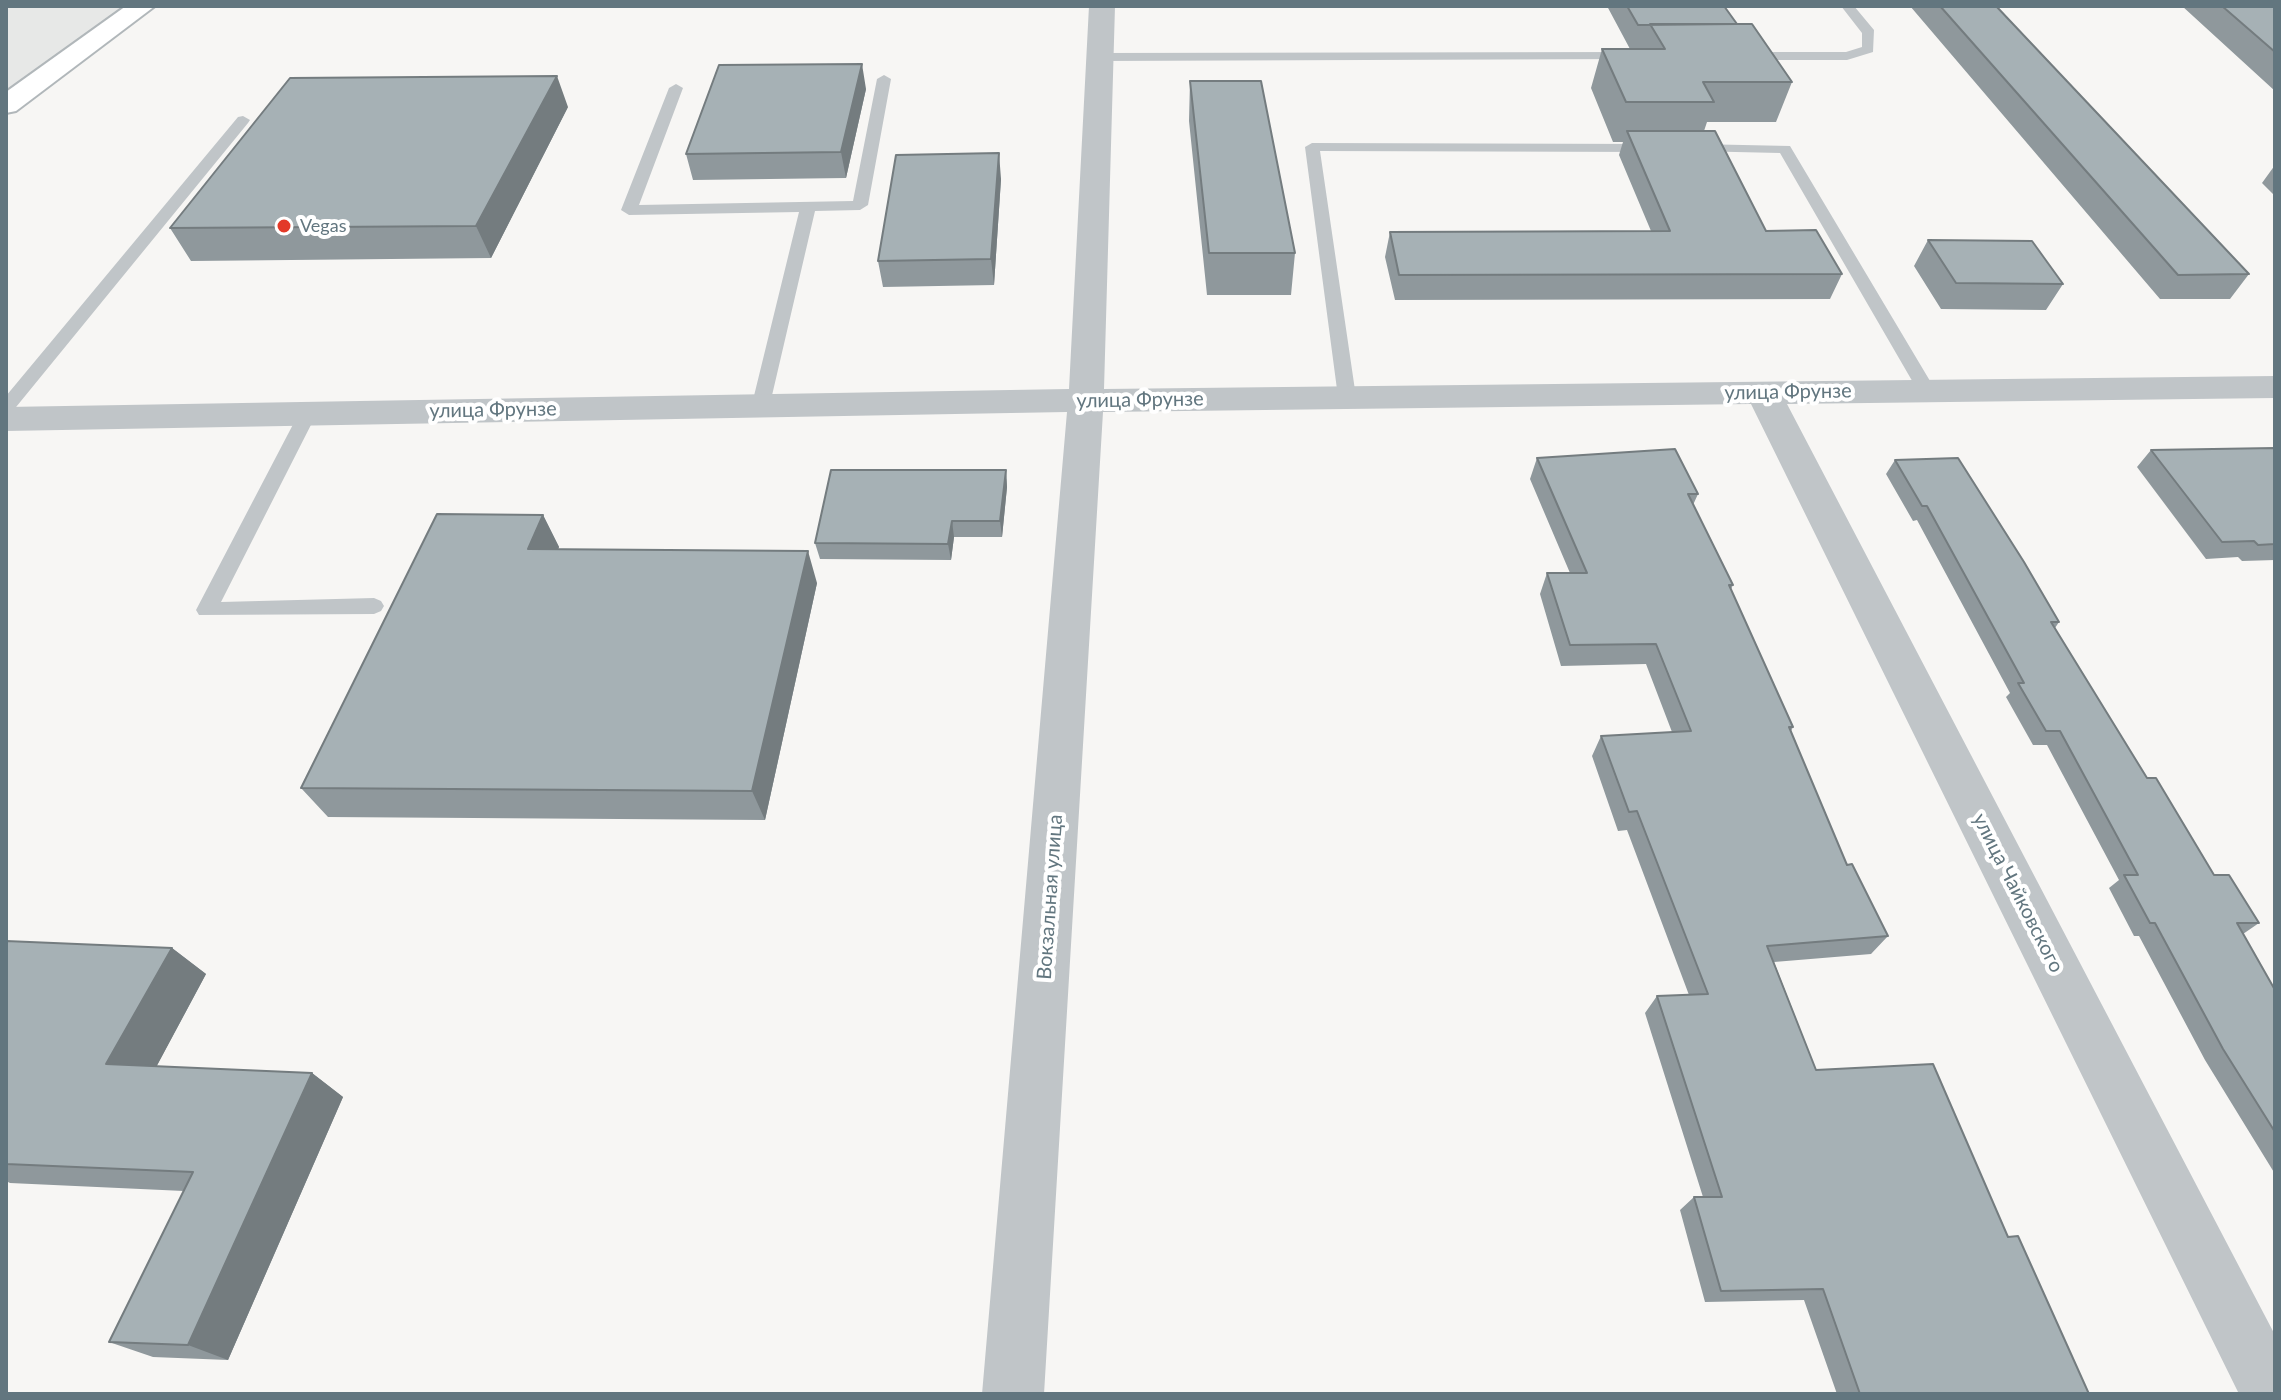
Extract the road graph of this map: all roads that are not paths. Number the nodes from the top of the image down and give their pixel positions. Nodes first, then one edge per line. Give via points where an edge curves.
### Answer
1 (142, 6) edge
2 (1102, 6) edge
3 (1847, 6) edge
4 (1641, 56) edge
5 (1736, 56) edge
6 (1100, 57) junction
7 (884, 79) dead end
8 (676, 88) dead end
9 (6, 105) edge
10 (243, 120) dead end
11 (808, 207) junction
12 (2275, 387) edge
13 (1927, 391) junction
14 (1763, 393) junction
15 (1347, 397) junction
16 (1086, 400) junction
17 (761, 404) junction
18 (6, 408) edge
19 (308, 413) junction
20 (6, 419) edge
21 (374, 606) dead end
22 (1013, 1394) edge
23 (2272, 1394) edge

1 - 9 main road
2 - 6 street, Вокзальная улица
3 - 5 lane via 1869,33 1868,49 1847,56
4 - 6 lane
6 - 16 street, Вокзальная улица
7 - 11 lane via 860,205
8 - 11 lane via 629,210
10 - 18 lane
11 - 17 lane
12 - 13 street, улица Фрунзе
13 - 14 street, улица Фрунзе
13 - 15 lane via 1785,149 1312,147
14 - 15 street, улица Фрунзе
14 - 23 street, улица Чайковского
15 - 16 street, улица Фрунзе
16 - 17 street, улица Фрунзе
16 - 22 street, Вокзальная улица
17 - 19 street, улица Фрунзе
19 - 20 street, улица Фрунзе
19 - 21 lane via 206,610

